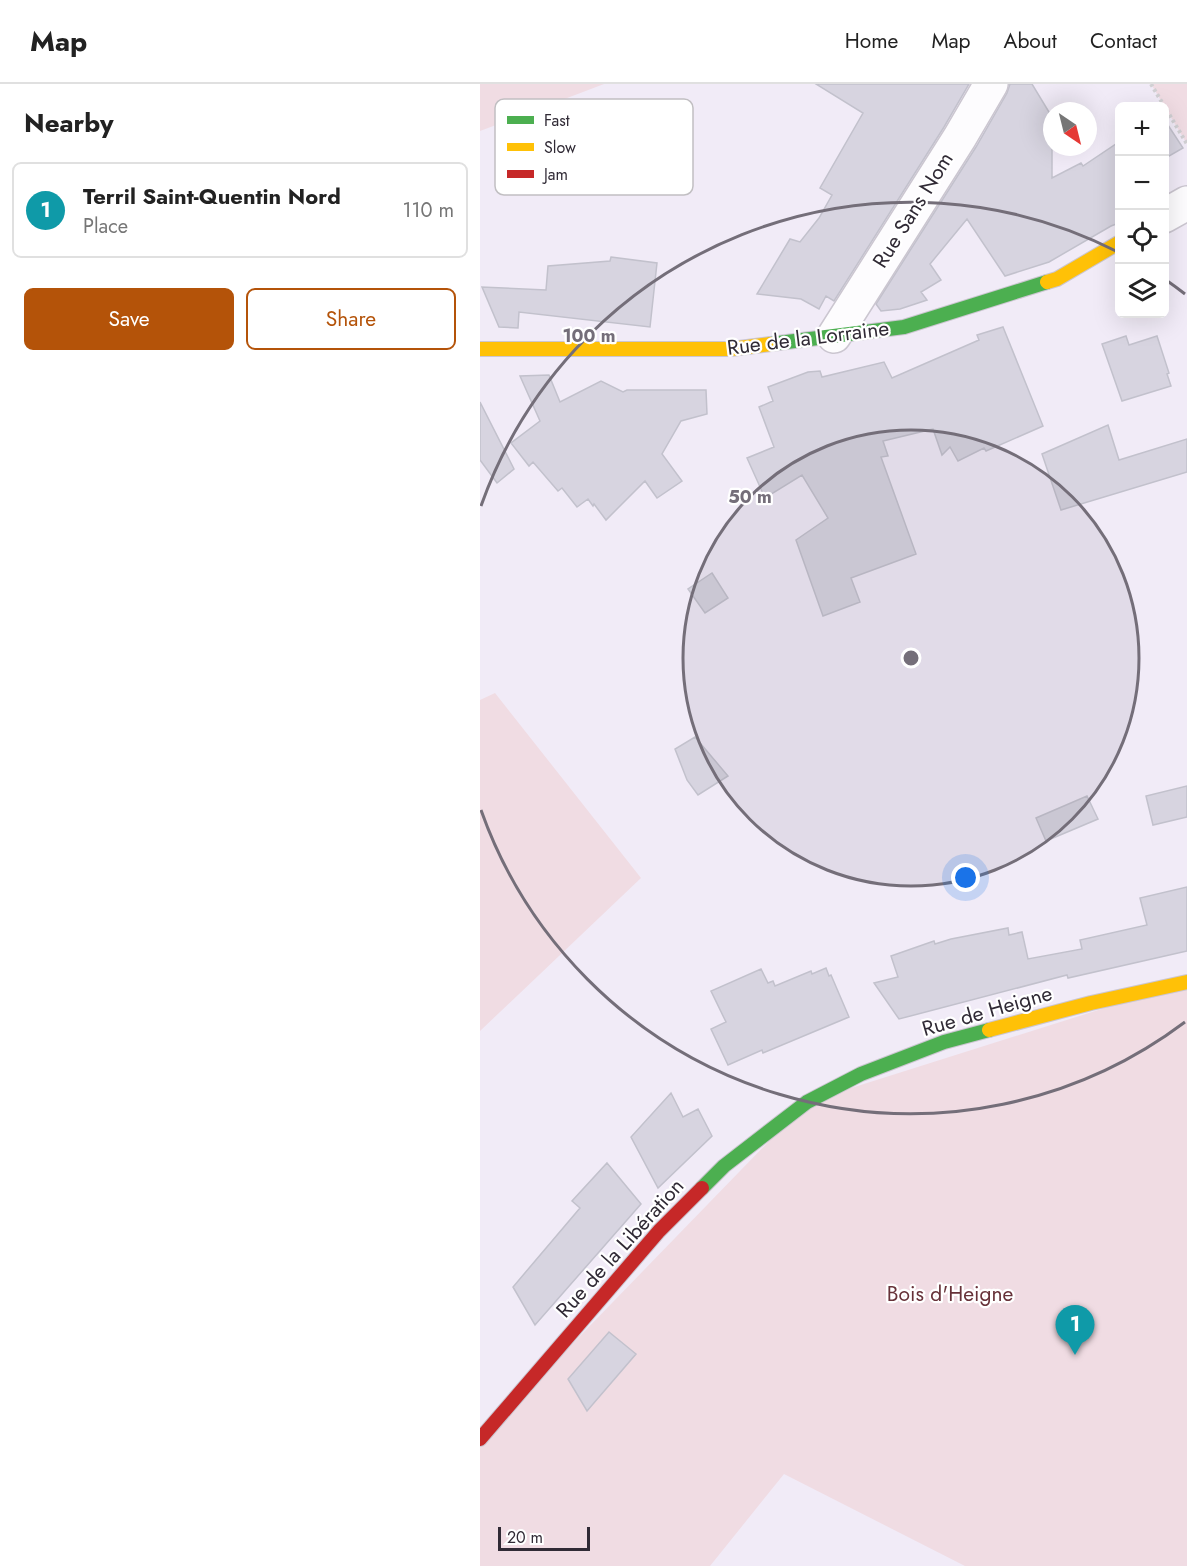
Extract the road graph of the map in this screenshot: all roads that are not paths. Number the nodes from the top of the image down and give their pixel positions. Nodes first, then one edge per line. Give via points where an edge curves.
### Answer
1 (991, 84) edge
2 (1187, 203) edge
3 (1169, 213) edge
4 (1115, 244) edge
5 (834, 336) junction
6 (480, 349) edge
7 (1187, 982) edge
8 (807, 1102) joint
9 (480, 1439) edge

1 - 5 street, Rue Sans Nom
2 - 3 street
4 - 5 street, Rue de la Lorraine via 1056,279 903,327
5 - 6 street, Rue de la Lorraine via 730,349
7 - 8 street, Rue de Heigne via 944,1042 861,1074
8 - 9 street, Rue de la Libération via 724,1166 659,1231

